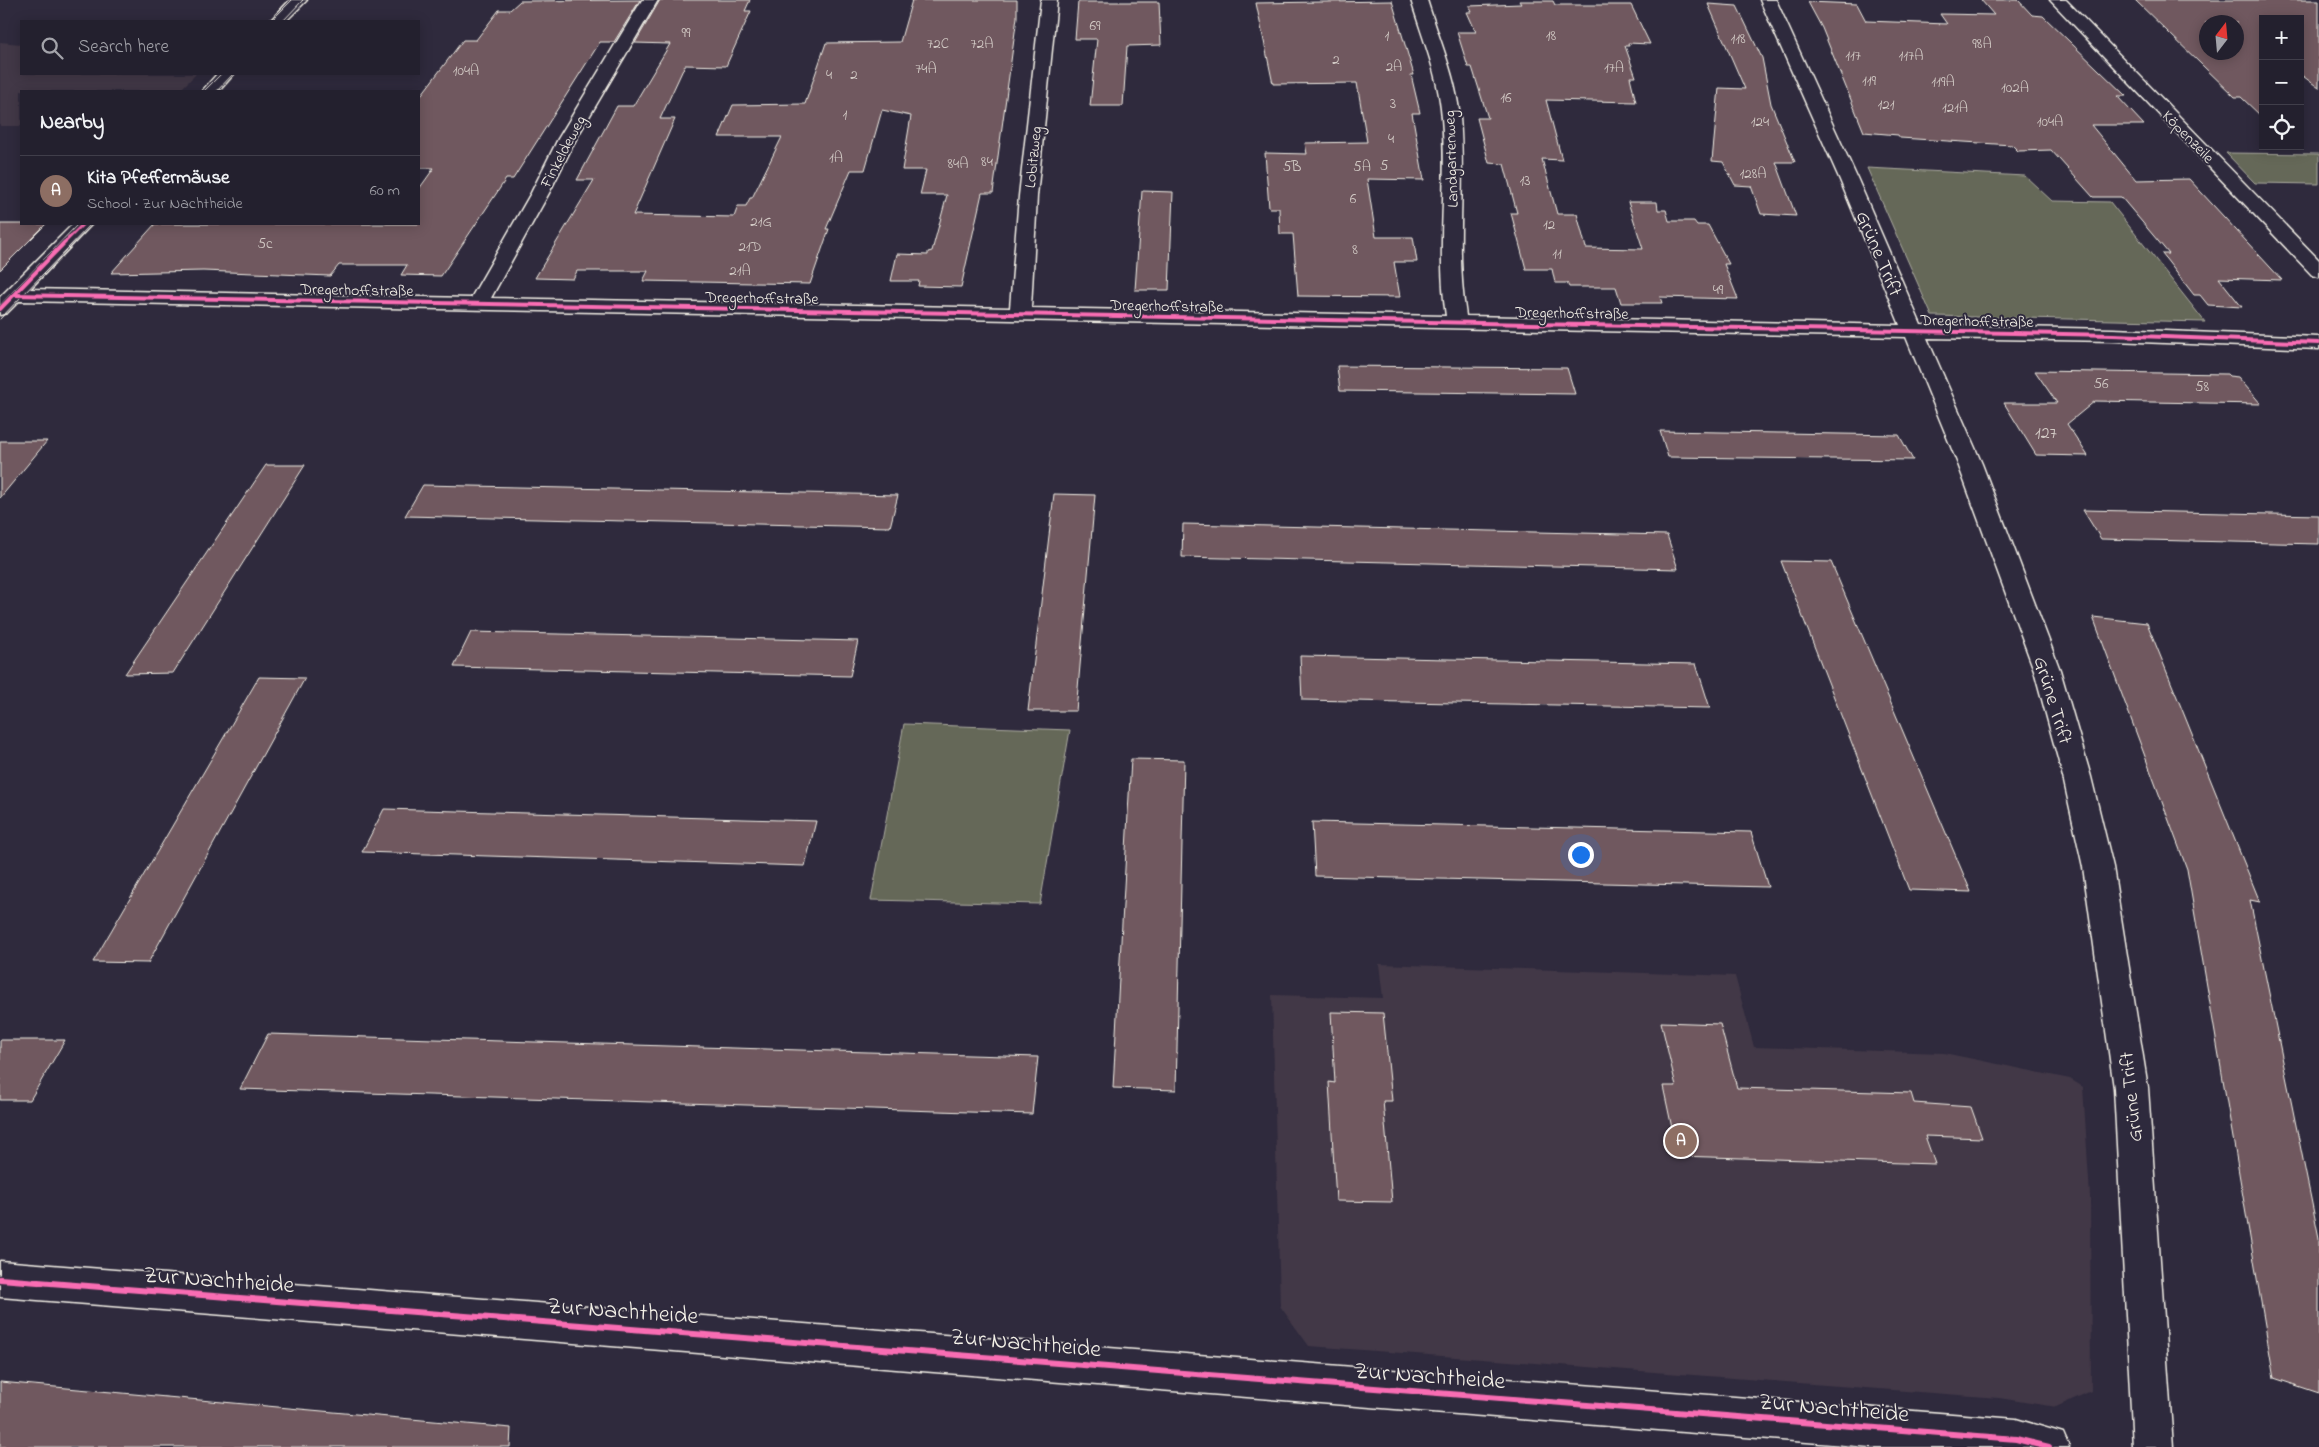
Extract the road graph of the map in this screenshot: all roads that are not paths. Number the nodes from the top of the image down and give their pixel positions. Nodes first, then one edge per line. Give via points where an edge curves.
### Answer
1 (299, 0) edge
2 (650, 0) edge
3 (1049, 0) edge
4 (1419, 0) edge
5 (1768, 0) edge
6 (2058, 0) edge
7 (279, 20) edge
8 (225, 75) edge
9 (211, 90) edge
10 (83, 225) edge
11 (2319, 271) edge
12 (7, 302) edge
13 (478, 304) junction
14 (1020, 314) junction
15 (1457, 322) junction
16 (1913, 331) junction
17 (2319, 343) edge
18 (0, 1279) edge
19 (2049, 1447) edge
20 (2153, 1447) edge

1 - 7 street
2 - 13 street, Finkeldeweg via 567,139
3 - 14 street, Lobitzweg via 1028,196
4 - 15 street, Landgartenweg via 1451,118 1452,275
5 - 16 street, Grüne Trift
6 - 11 street, Köpenzeile
8 - 9 street
10 - 12 street
12 - 13 street, Dregerhoffstraße
13 - 14 street, Dregerhoffstraße
14 - 15 street, Dregerhoffstraße
15 - 16 street, Dregerhoffstraße
16 - 17 street, Dregerhoffstraße
16 - 20 street, Grüne Trift via 1970,464 2047,670 2098,867 2131,1088
18 - 19 street, Zur Nachtheide via 2016,1439

